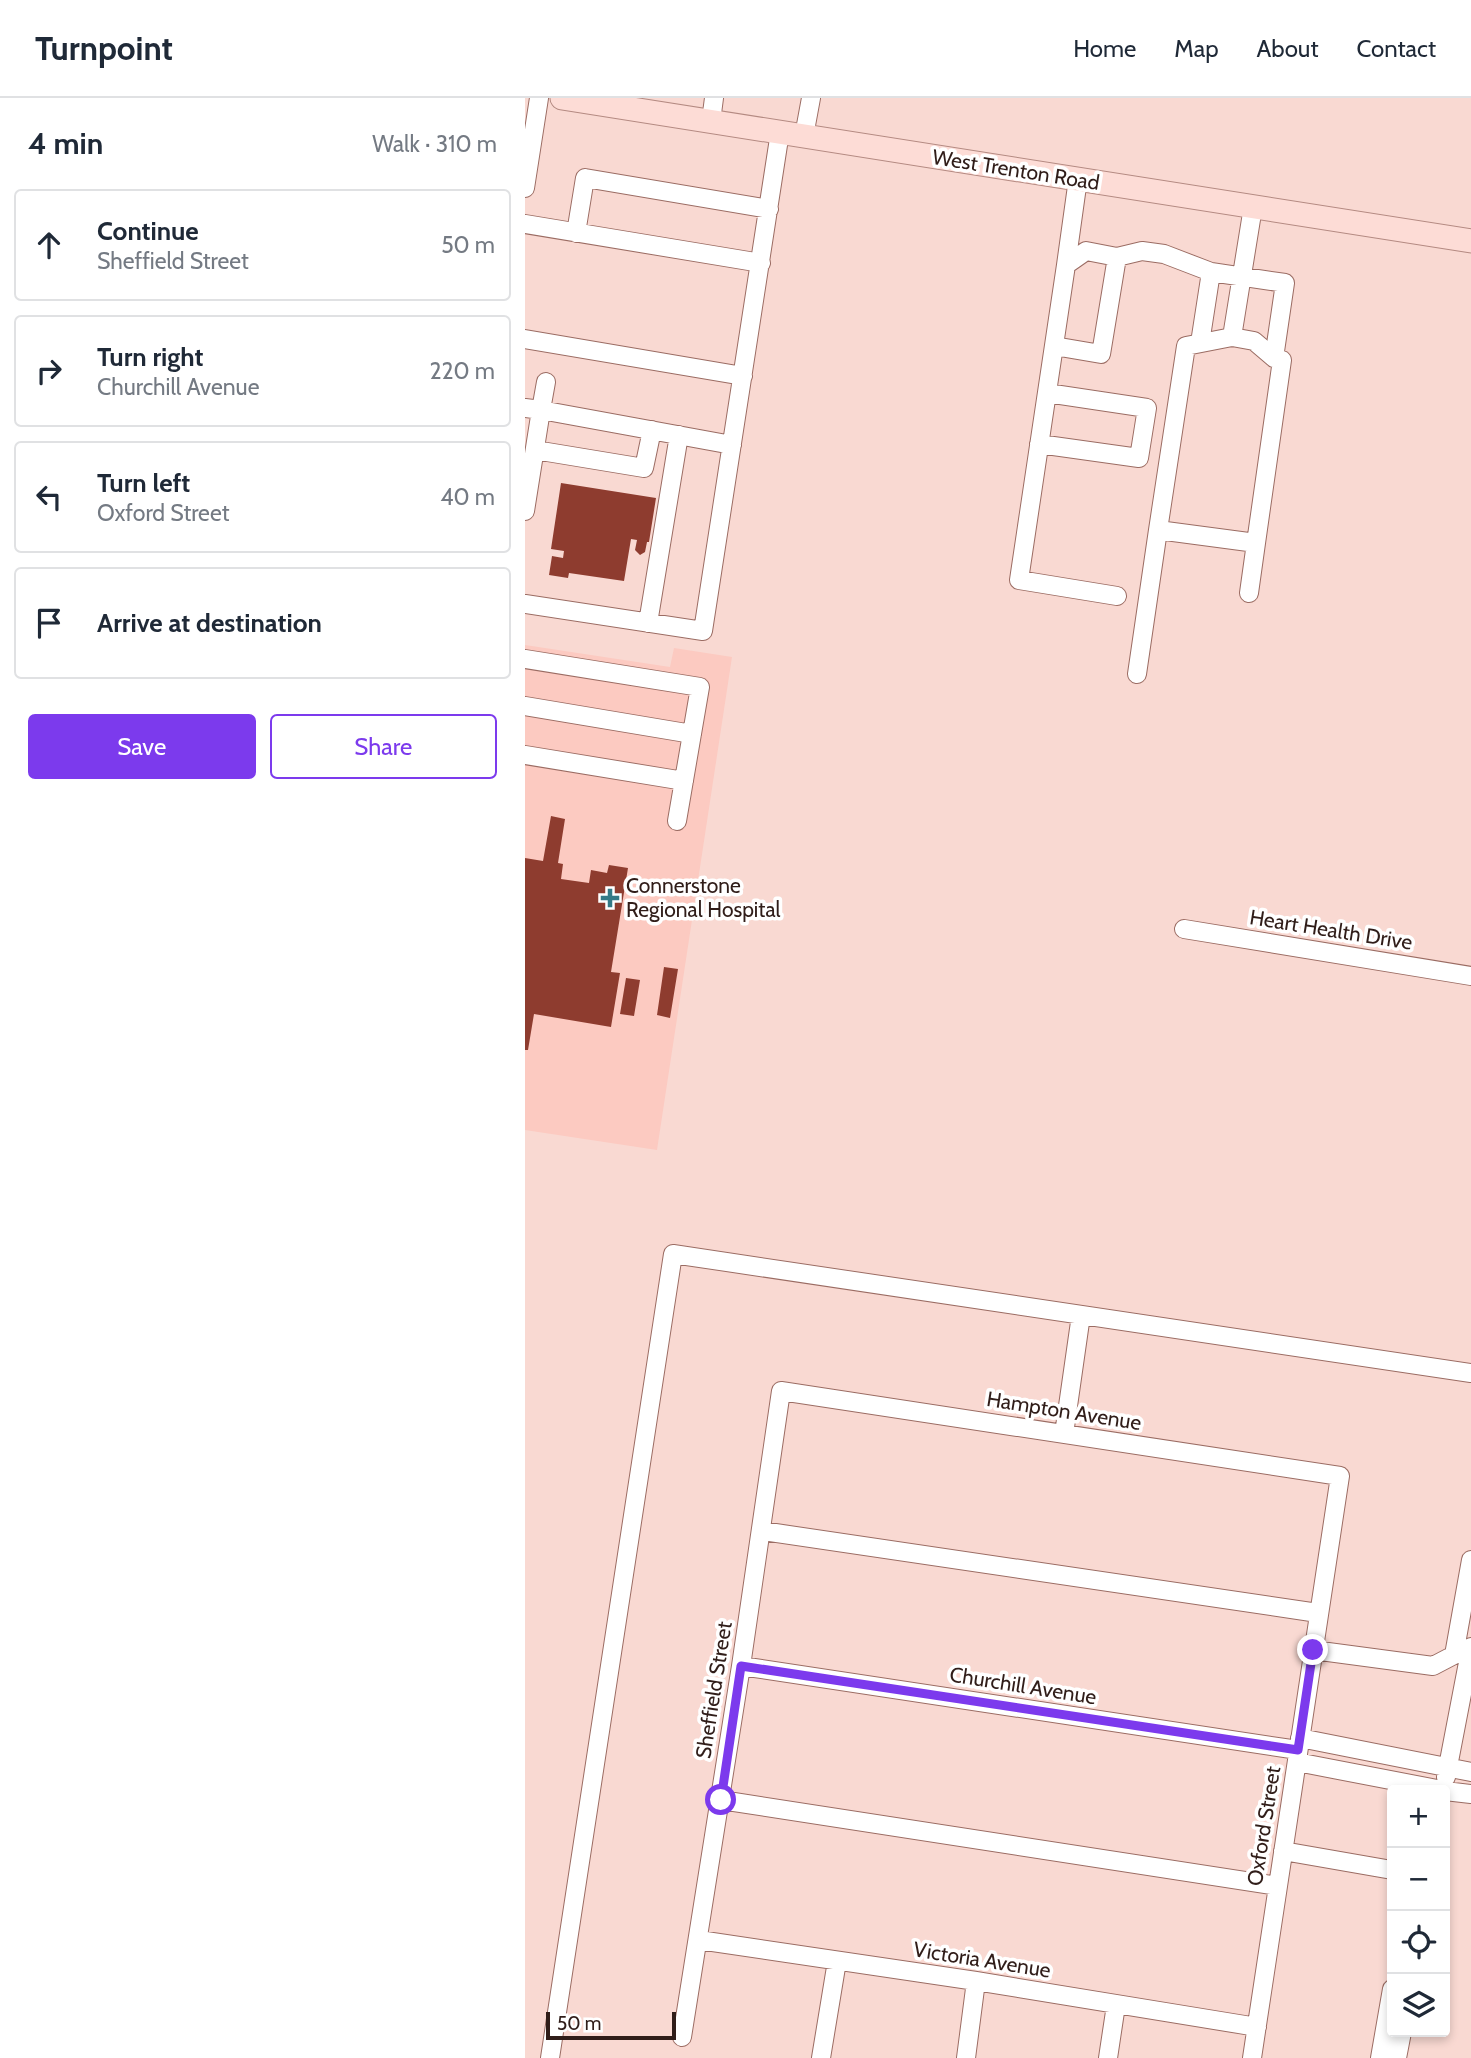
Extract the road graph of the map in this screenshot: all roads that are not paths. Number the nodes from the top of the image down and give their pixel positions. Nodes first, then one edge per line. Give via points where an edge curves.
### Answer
1 (539, 98) edge
2 (562, 98) edge
3 (714, 98) edge
4 (811, 98) edge
5 (669, 106) edge
6 (711, 121) junction
7 (780, 132) junction
8 (804, 136) junction
9 (1078, 179) junction
10 (525, 188) edge
11 (1253, 207) junction
12 (769, 209) junction
13 (525, 224) edge
14 (576, 233) junction
15 (1471, 241) edge
16 (1117, 257) junction
17 (761, 263) junction
18 (1066, 265) junction
19 (1211, 272) junction
20 (1241, 276) junction
21 (1232, 337) junction
22 (525, 339) edge
23 (1199, 343) junction
24 (1054, 346) junction
25 (1274, 358) junction
26 (743, 376) junction
27 (546, 382) dead end
28 (1047, 393) junction
29 (533, 409) edge
30 (652, 430) junction
31 (679, 435) junction
32 (1039, 443) junction
33 (732, 445) junction
34 (535, 450) junction
35 (525, 512) edge
36 (1158, 530) junction
37 (1256, 543) junction
38 (1249, 593) dead end
39 (1117, 596) dead end
40 (525, 604) edge
41 (648, 623) junction
42 (525, 659) edge
43 (1137, 674) dead end
44 (525, 706) edge
45 (692, 734) junction
46 (525, 755) edge
47 (684, 781) junction
48 (677, 821) dead end
49 (1184, 929) dead end
50 (1471, 976) edge
51 (1081, 1315) junction
52 (1471, 1373) edge
53 (781, 1391) joint
54 (1064, 1434) junction
55 (1340, 1476) joint
56 (762, 1531) junction
57 (1471, 1560) edge
58 (1318, 1613) junction
59 (1471, 1647) edge
60 (1313, 1650) junction
61 (741, 1666) junction
62 (1298, 1750) junction
63 (1447, 1768) junction
64 (1471, 1772) edge
65 (1425, 1785) edge
66 (1444, 1785) edge
67 (1450, 1791) edge
68 (1471, 1794) edge
69 (721, 1800) junction
70 (1283, 1852) junction
71 (1387, 1869) edge
72 (1278, 1886) junction
73 (699, 1940) junction
74 (837, 1961) junction
75 (976, 1981) junction
76 (1116, 2005) junction
77 (1387, 2018) edge
78 (1257, 2027) junction
79 (682, 2037) dead end
80 (1401, 2037) edge
81 (550, 2058) edge
82 (821, 2058) edge
83 (966, 2058) edge
84 (1108, 2058) edge
85 (1252, 2058) edge
86 (1380, 2058) edge
87 (1397, 2058) edge

1 - 10 street
2 - 5 main road, West Trenton Road
3 - 6 street
4 - 8 street
5 - 6 main road, West Trenton Road
6 - 7 main road, West Trenton Road
7 - 8 main road, West Trenton Road
7 - 12 street
8 - 9 main road, West Trenton Road
9 - 11 main road, West Trenton Road
9 - 18 street
11 - 15 main road, West Trenton Road
11 - 20 street
12 - 14 street via 585,178
12 - 17 street
13 - 14 street
14 - 17 street
16 - 18 street via 1086,251
16 - 19 street via 1142,251 1164,254
16 - 24 street via 1101,354
17 - 26 street
18 - 24 street
19 - 20 street
19 - 23 street
20 - 21 street
20 - 25 street via 1285,283
21 - 23 street
21 - 25 street via 1254,341
22 - 26 street
23 - 36 street via 1186,346
24 - 28 street
25 - 37 street via 1282,360
26 - 33 street
27 - 29 street
28 - 32 street
28 - 32 street via 1147,408 1139,458
29 - 30 street
29 - 34 street
30 - 31 street
30 - 34 street via 645,468
31 - 33 street
31 - 41 street
32 - 39 street via 1019,580
33 - 41 street via 703,631
34 - 35 street
36 - 37 street
36 - 43 street
37 - 38 street
40 - 41 street
42 - 45 street via 700,687
44 - 45 street
45 - 47 street
46 - 47 street
47 - 48 street
49 - 50 street, Heart Health Drive
51 - 52 street
51 - 54 street
51 - 81 street via 673,1254
53 - 54 street, Hampton Avenue
53 - 56 street, Sheffield Street
54 - 55 street, Hampton Avenue
55 - 58 street, Oxford Street
56 - 58 street
56 - 61 street, Sheffield Street
57 - 60 street via 1454,1655 1433,1667
58 - 60 street, Oxford Street
59 - 63 street
60 - 62 street, Oxford Street
61 - 62 street, Churchill Avenue
61 - 69 street, Sheffield Street
62 - 63 street, Churchill Avenue
62 - 65 street, Churchill Avenue
62 - 70 street, Oxford Street
63 - 64 street, Churchill Avenue
63 - 66 street
67 - 68 street, Churchill Avenue
69 - 72 street
69 - 73 street, Sheffield Street
70 - 71 street
70 - 72 street, Oxford Street
72 - 78 street, Oxford Street
73 - 74 street, Victoria Avenue
73 - 79 street, Sheffield Street
74 - 75 street, Victoria Avenue
74 - 82 street
75 - 76 street, Victoria Avenue
75 - 83 street
76 - 78 street, Victoria Avenue
76 - 84 street
77 - 86 street
78 - 85 street, Oxford Street
80 - 87 street

